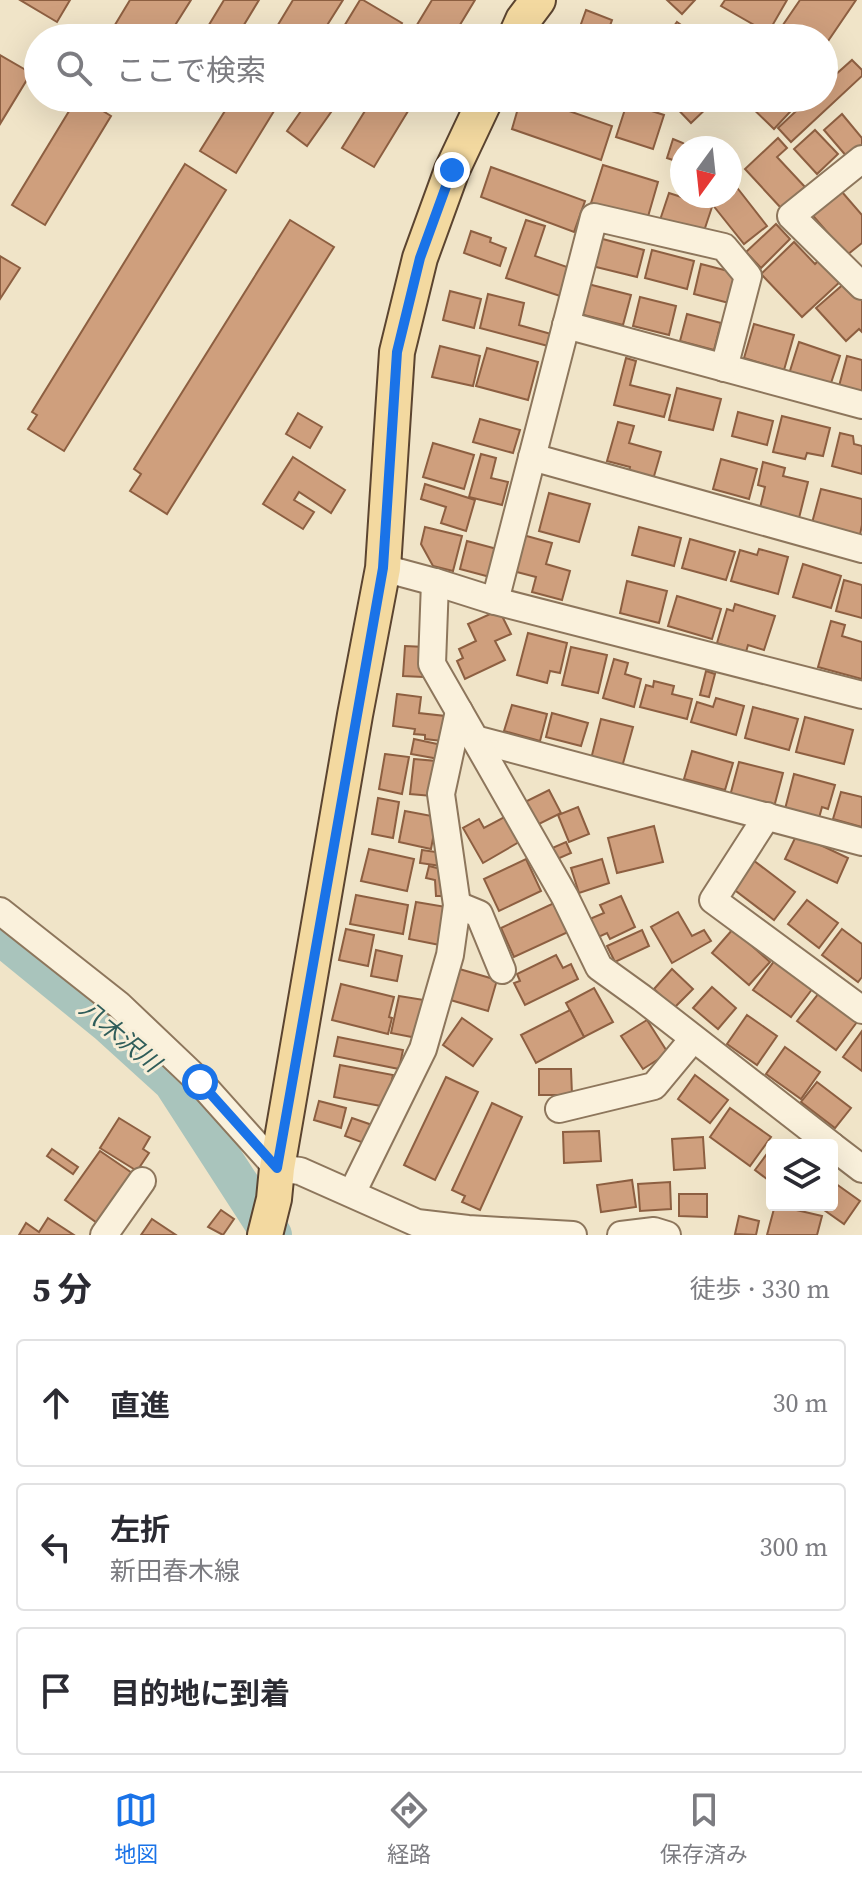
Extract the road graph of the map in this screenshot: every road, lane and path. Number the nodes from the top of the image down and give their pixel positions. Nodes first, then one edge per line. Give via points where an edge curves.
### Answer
1 (538, 0) edge
2 (521, 24) edge
3 (479, 112) edge
4 (862, 159) edge
5 (862, 286) edge
6 (566, 325) junction
7 (724, 368) junction
8 (862, 405) edge
9 (532, 457) junction
10 (862, 549) edge
11 (383, 568) junction
12 (435, 582) junction
13 (495, 601) junction
14 (862, 695) edge
15 (459, 711) junction
16 (475, 739) junction
17 (767, 816) junction
18 (862, 842) edge
19 (457, 905) junction
20 (0, 911) edge
21 (502, 970) dead end
22 (862, 1010) edge
23 (693, 1039) junction
24 (559, 1109) dead end
25 (822, 1139) edge
26 (838, 1151) edge
27 (862, 1169) edge
28 (142, 1181) dead end
29 (275, 1183) junction
30 (352, 1193) junction
31 (386, 1223) edge
32 (104, 1235) edge
33 (265, 1235) edge
34 (573, 1235) edge
35 (621, 1235) edge
36 (667, 1235) edge

1 - 2 main road
3 - 11 main road via 420,258 397,352
4 - 5 street via 791,216
6 - 7 street
6 - 7 street via 594,217 724,247 748,276
6 - 9 street
7 - 8 street
9 - 10 street
9 - 13 street
11 - 12 street
11 - 29 main road
12 - 13 street
12 - 15 street via 432,664
13 - 14 street
15 - 16 street
15 - 19 street via 441,794
16 - 17 street
16 - 23 street via 599,967
17 - 18 street
17 - 22 street via 713,900
19 - 21 street via 479,914
19 - 30 street via 450,955 423,1049
20 - 29 street via 119,1005 200,1082
23 - 24 street via 654,1086
23 - 25 street
26 - 27 street
28 - 32 street
29 - 30 street via 300,1171
29 - 33 main road
30 - 31 street
31 - 34 street
35 - 36 street

